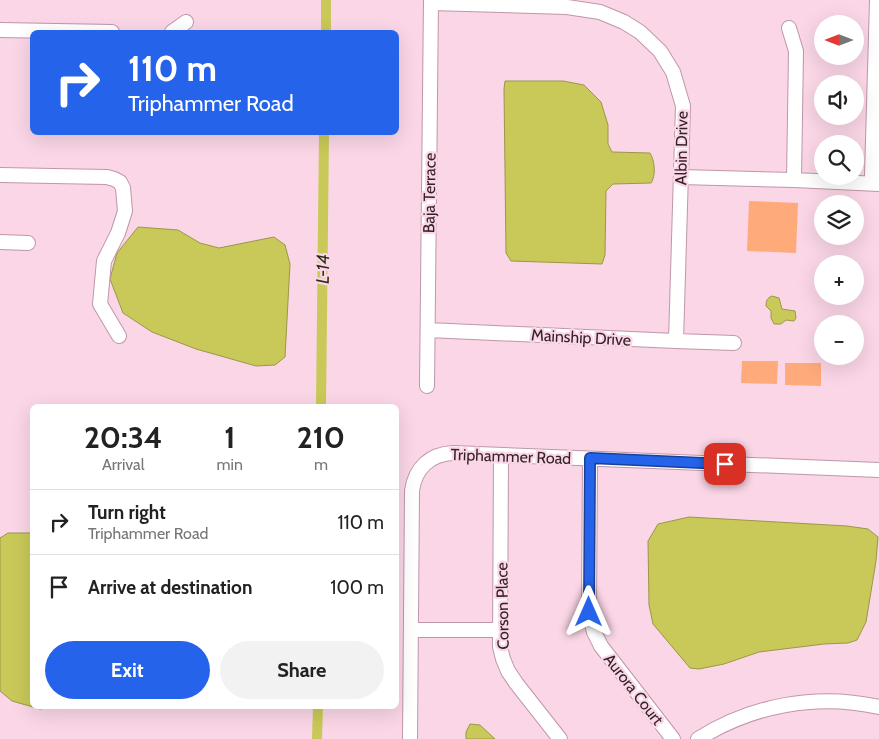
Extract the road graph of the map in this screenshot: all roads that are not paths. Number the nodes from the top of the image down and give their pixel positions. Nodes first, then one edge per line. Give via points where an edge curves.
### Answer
1 (877, 0) edge
2 (431, 2) edge
3 (186, 22) dead end
4 (789, 28) dead end
5 (0, 30) edge
6 (175, 30) edge
7 (30, 31) edge
8 (0, 176) edge
9 (681, 177) junction
10 (794, 180) junction
11 (879, 184) edge
12 (0, 242) edge
13 (28, 243) dead end
14 (428, 330) junction
15 (119, 336) dead end
16 (676, 341) junction
17 (734, 343) dead end
18 (427, 386) dead end
19 (501, 455) junction
20 (590, 458) junction
21 (879, 470) edge
22 (411, 630) junction
23 (500, 630) junction
24 (879, 707) edge
25 (410, 739) edge
26 (560, 739) edge
27 (673, 739) edge
28 (698, 739) edge

1 - 11 street via 872,176
2 - 9 street, Albin Drive via 567,7 600,12 640,32 660,51 674,72 682,106
2 - 14 street, Baja Terrace
3 - 6 street
4 - 10 street via 796,51
5 - 7 street
8 - 15 street via 108,177 120,182 124,188 125,211 104,261 100,304
9 - 10 street
9 - 16 street, Albin Drive
10 - 11 street
12 - 13 street
14 - 16 street, Mainship Drive
14 - 18 street, Baja Terrace
16 - 17 street, Mainship Drive
19 - 20 street, Triphammer Road
19 - 22 street, Triphammer Road via 446,453 427,461 418,471 412,491
19 - 23 street, Corson Place
20 - 21 street, Triphammer Road
20 - 27 street, Aurora Court via 589,612 592,626 601,646
22 - 23 street
22 - 25 street, Triphammer Road
23 - 26 street, Corson Place via 508,671
24 - 28 street via 843,702 801,702 760,710

